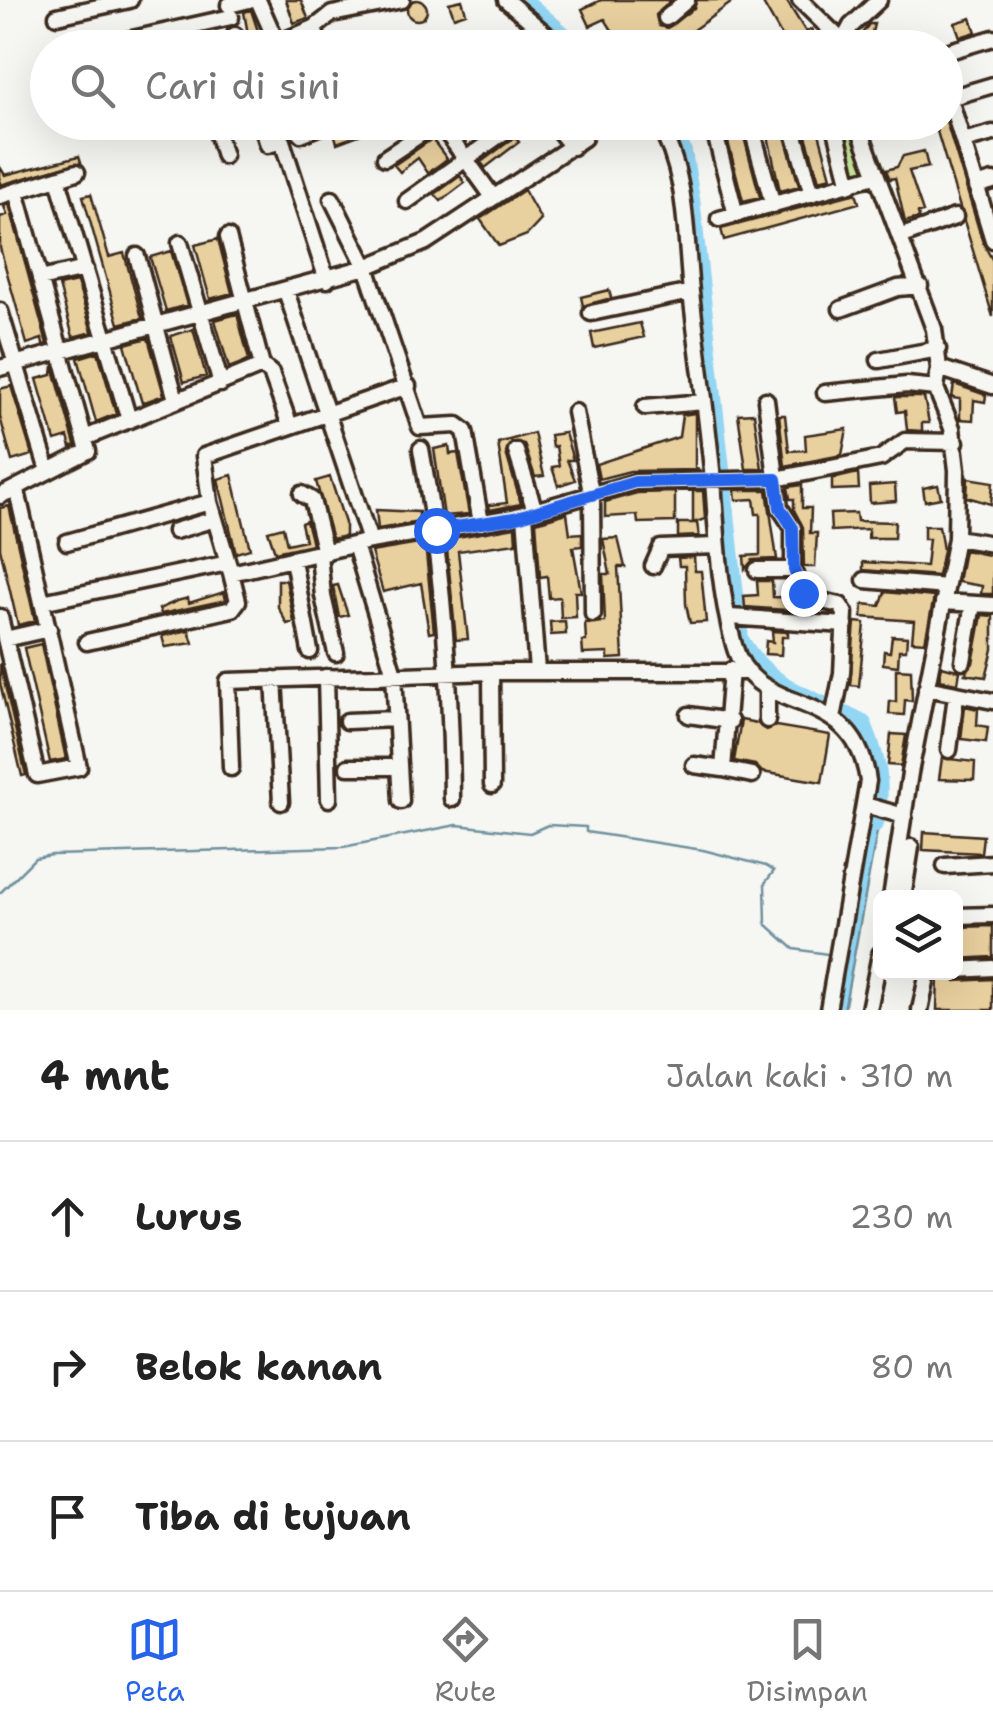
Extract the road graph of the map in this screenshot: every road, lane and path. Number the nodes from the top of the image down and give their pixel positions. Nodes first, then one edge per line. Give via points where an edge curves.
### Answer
1 (130, 0) edge
2 (249, 0) edge
3 (258, 0) edge
4 (402, 0) edge
5 (506, 0) edge
6 (687, 0) edge
7 (800, 0) edge
8 (879, 0) edge
9 (57, 16) dead end
10 (666, 18) dead end
11 (232, 22) edge
12 (314, 28) joint
13 (189, 30) edge
14 (267, 30) edge
15 (309, 30) edge
16 (541, 30) edge
17 (827, 30) edge
18 (852, 30) edge
19 (993, 38) edge
20 (963, 47) edge
21 (993, 85) edge
22 (963, 90) edge
23 (993, 133) edge
24 (219, 140) edge
25 (267, 140) edge
26 (412, 140) edge
27 (452, 140) edge
28 (487, 140) edge
29 (566, 140) edge
30 (581, 140) edge
31 (664, 140) edge
32 (717, 140) edge
33 (755, 140) edge
34 (796, 140) edge
35 (839, 140) edge
36 (863, 140) edge
37 (963, 141) joint
38 (572, 147) junction
39 (224, 156) dead end
40 (385, 158) dead end
41 (467, 161) junction
42 (77, 172) dead end
43 (875, 176) junction
44 (58, 178) junction
45 (993, 180) edge
46 (850, 185) junction
47 (976, 186) junction
48 (8, 194) edge
49 (812, 194) junction
50 (493, 197) junction
51 (332, 199) dead end
52 (407, 201) dead end
53 (773, 206) junction
54 (736, 215) junction
55 (954, 216) dead end
56 (720, 219) dead end
57 (992, 232) edge
58 (902, 236) junction
59 (228, 238) dead end
60 (180, 243) dead end
61 (137, 256) dead end
62 (366, 267) junction
63 (85, 269) junction
64 (40, 280) junction
65 (326, 280) junction
66 (920, 286) junction
67 (286, 291) junction
68 (691, 292) junction
69 (246, 302) junction
70 (841, 309) dead end
71 (0, 311) edge
72 (592, 313) dead end
73 (200, 314) junction
74 (152, 324) junction
75 (106, 338) junction
76 (938, 349) junction
77 (60, 350) junction
78 (880, 360) dead end
79 (7, 366) edge
80 (262, 366) junction
81 (939, 368) junction
82 (221, 384) junction
83 (408, 386) junction
84 (993, 386) edge
85 (936, 388) junction
86 (825, 393) dead end
87 (176, 400) junction
88 (766, 400) dead end
89 (704, 402) junction
90 (645, 408) dead end
91 (575, 412) dead end
92 (325, 413) junction
93 (129, 420) junction
94 (290, 426) junction
95 (85, 438) junction
96 (956, 442) junction
97 (421, 449) dead end
98 (516, 451) dead end
99 (48, 470) junction
100 (776, 479) junction
101 (713, 482) junction
102 (5, 492) edge
103 (302, 494) dead end
104 (592, 497) junction
105 (210, 502) junction
106 (530, 513) junction
107 (215, 519) junction
108 (480, 523) junction
109 (436, 530) junction
110 (175, 531) dead end
111 (956, 538) junction
112 (370, 541) junction
113 (66, 542) dead end
114 (993, 544) edge
115 (355, 546) junction
116 (716, 546) junction
117 (322, 554) junction
118 (294, 560) junction
119 (653, 566) dead end
120 (230, 568) junction
121 (757, 570) dead end
122 (794, 570) junction
123 (865, 580) dead end
124 (945, 595) junction
125 (42, 602) junction
126 (973, 604) junction
127 (993, 605) edge
128 (593, 614) dead end
129 (730, 616) junction
130 (0, 617) edge
131 (844, 625) junction
132 (48, 629) junction
133 (6, 639) junction
134 (87, 642) dead end
135 (310, 651) dead end
136 (336, 653) dead end
137 (963, 662) dead end
138 (731, 670) junction
139 (537, 671) junction
140 (490, 672) junction
141 (749, 672) junction
142 (394, 674) junction
143 (451, 674) junction
144 (326, 676) junction
145 (274, 679) junction
146 (767, 688) junction
147 (926, 688) junction
148 (956, 695) junction
149 (993, 701) edge
150 (689, 715) dead end
151 (396, 718) junction
152 (832, 718) junction
153 (767, 720) dead end
154 (730, 721) junction
155 (347, 722) dead end
156 (949, 750) dead end
157 (694, 766) dead end
158 (348, 767) dead end
159 (398, 767) junction
160 (231, 768) dead end
161 (723, 769) junction
162 (752, 775) dead end
163 (492, 785) dead end
164 (329, 799) dead end
165 (452, 799) dead end
166 (281, 802) dead end
167 (401, 802) dead end
168 (865, 805) junction
169 (902, 816) junction
170 (911, 847) dead end
171 (993, 863) edge
172 (945, 866) dead end
173 (892, 890) edge
174 (905, 890) edge
175 (993, 915) edge
176 (963, 917) edge
177 (993, 968) edge
178 (963, 970) edge
179 (875, 980) edge
180 (883, 980) edge
181 (926, 980) edge
182 (828, 1010) edge
183 (869, 1010) edge
184 (877, 1010) edge
185 (920, 1010) edge

1 - 9 street
2 - 11 street
3 - 14 street
4 - 12 street via 332,14
5 - 16 street
6 - 10 street
7 - 17 street
8 - 18 street
11 - 13 street
12 - 15 street
19 - 20 street
21 - 22 street
23 - 37 street
24 - 39 street
25 - 65 street via 282,141
26 - 40 street
27 - 41 street
28 - 41 street
29 - 38 street
30 - 38 street
31 - 68 street via 680,184
32 - 54 street
33 - 53 street
34 - 49 street
35 - 46 street
36 - 43 street
37 - 47 street
38 - 50 street
41 - 50 street
41 - 52 street
42 - 44 street
43 - 46 street
43 - 58 street
44 - 48 street
44 - 63 street
45 - 47 street
46 - 49 street
47 - 57 street
48 - 64 street
49 - 53 street
50 - 62 street via 426,242
51 - 62 street
53 - 54 street
54 - 56 street
55 - 58 street
58 - 66 street
59 - 69 street
60 - 73 street
61 - 74 street
62 - 65 street
62 - 83 street
63 - 64 street
63 - 75 street
64 - 77 street
65 - 67 street
66 - 70 street
66 - 76 street
67 - 69 street
67 - 92 street
68 - 72 street
68 - 89 street
69 - 73 street
69 - 80 street
71 - 79 street
73 - 74 street
73 - 82 street
74 - 75 street
74 - 87 street
75 - 77 street
75 - 93 street
76 - 78 street
76 - 81 street
77 - 79 street
77 - 95 street
79 - 99 street
80 - 82 street
80 - 94 street via 271,373
81 - 84 street
81 - 85 street
82 - 87 street
83 - 92 street
83 - 108 street via 421,428 457,425 465,431
85 - 86 street
85 - 96 street
87 - 93 street
88 - 100 street
89 - 90 street
89 - 101 street
91 - 104 street
92 - 94 street
92 - 112 street
93 - 95 street
94 - 105 street via 204,456
95 - 99 street via 87,453
96 - 100 street via 905,441 882,457
96 - 111 street
97 - 109 street
98 - 106 street
99 - 102 street
100 - 101 street
100 - 122 street via 780,508 793,528
101 - 104 street via 635,482
101 - 116 street
102 - 125 street
103 - 117 street via 312,500
104 - 106 street
104 - 128 street
105 - 107 street
105 - 113 street
106 - 108 street
106 - 139 street
107 - 110 street
107 - 120 street
108 - 109 street
109 - 112 street
109 - 143 street
111 - 114 street
111 - 124 street
112 - 115 street
115 - 117 street
115 - 142 street
116 - 119 street via 662,548
116 - 129 street
117 - 118 street
117 - 136 street
118 - 120 street
118 - 135 street
120 - 125 street
120 - 134 street via 238,600 232,610
121 - 122 street
122 - 131 street via 808,598 844,607
123 - 124 street
124 - 126 street
124 - 147 street
125 - 132 street
126 - 127 street
126 - 137 street
129 - 131 street
129 - 141 street via 734,645
130 - 133 street
131 - 152 street
132 - 133 street
132 - 133 street via 81,764 42,777
138 - 139 street
138 - 141 street
138 - 154 street
139 - 140 street
140 - 143 street
140 - 163 street
141 - 146 street
142 - 143 street
142 - 144 street
142 - 151 street
143 - 165 street
144 - 145 street
144 - 164 street
145 - 160 street via 228,680
145 - 166 street
146 - 152 street
146 - 153 street
147 - 148 street
147 - 169 street
148 - 149 street
148 - 156 street
150 - 154 street
151 - 155 street
151 - 159 street
152 - 168 street via 860,743
154 - 161 street
157 - 161 street
158 - 159 street
159 - 167 street
161 - 162 street
168 - 169 street
168 - 182 street
169 - 173 street
170 - 174 street
171 - 172 street
175 - 176 street
177 - 178 street
179 - 183 street
180 - 184 street
181 - 185 street

